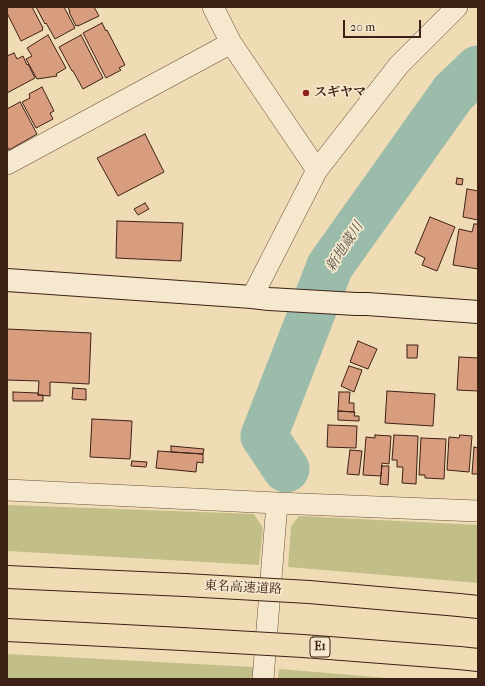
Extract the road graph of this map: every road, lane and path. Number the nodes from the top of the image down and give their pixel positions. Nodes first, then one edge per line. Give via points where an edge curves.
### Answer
1 (213, 7) edge
2 (457, 7) edge
3 (232, 43) junction
4 (7, 164) edge
5 (317, 170) junction
6 (7, 280) edge
7 (260, 298) junction
8 (478, 312) edge
9 (7, 490) edge
10 (277, 503) junction
11 (478, 511) edge
12 (7, 577) edge
13 (469, 606) edge
14 (7, 630) edge
15 (468, 659) edge
16 (263, 679) edge

1 - 3 street
2 - 5 street via 399,65
3 - 4 street
3 - 5 street
5 - 7 street
6 - 7 street
7 - 8 street
9 - 10 street
10 - 11 street
10 - 16 street
12 - 13 highway, 東名高速道路, bridge via 309,592
14 - 15 highway, E1, bridge via 303,646

